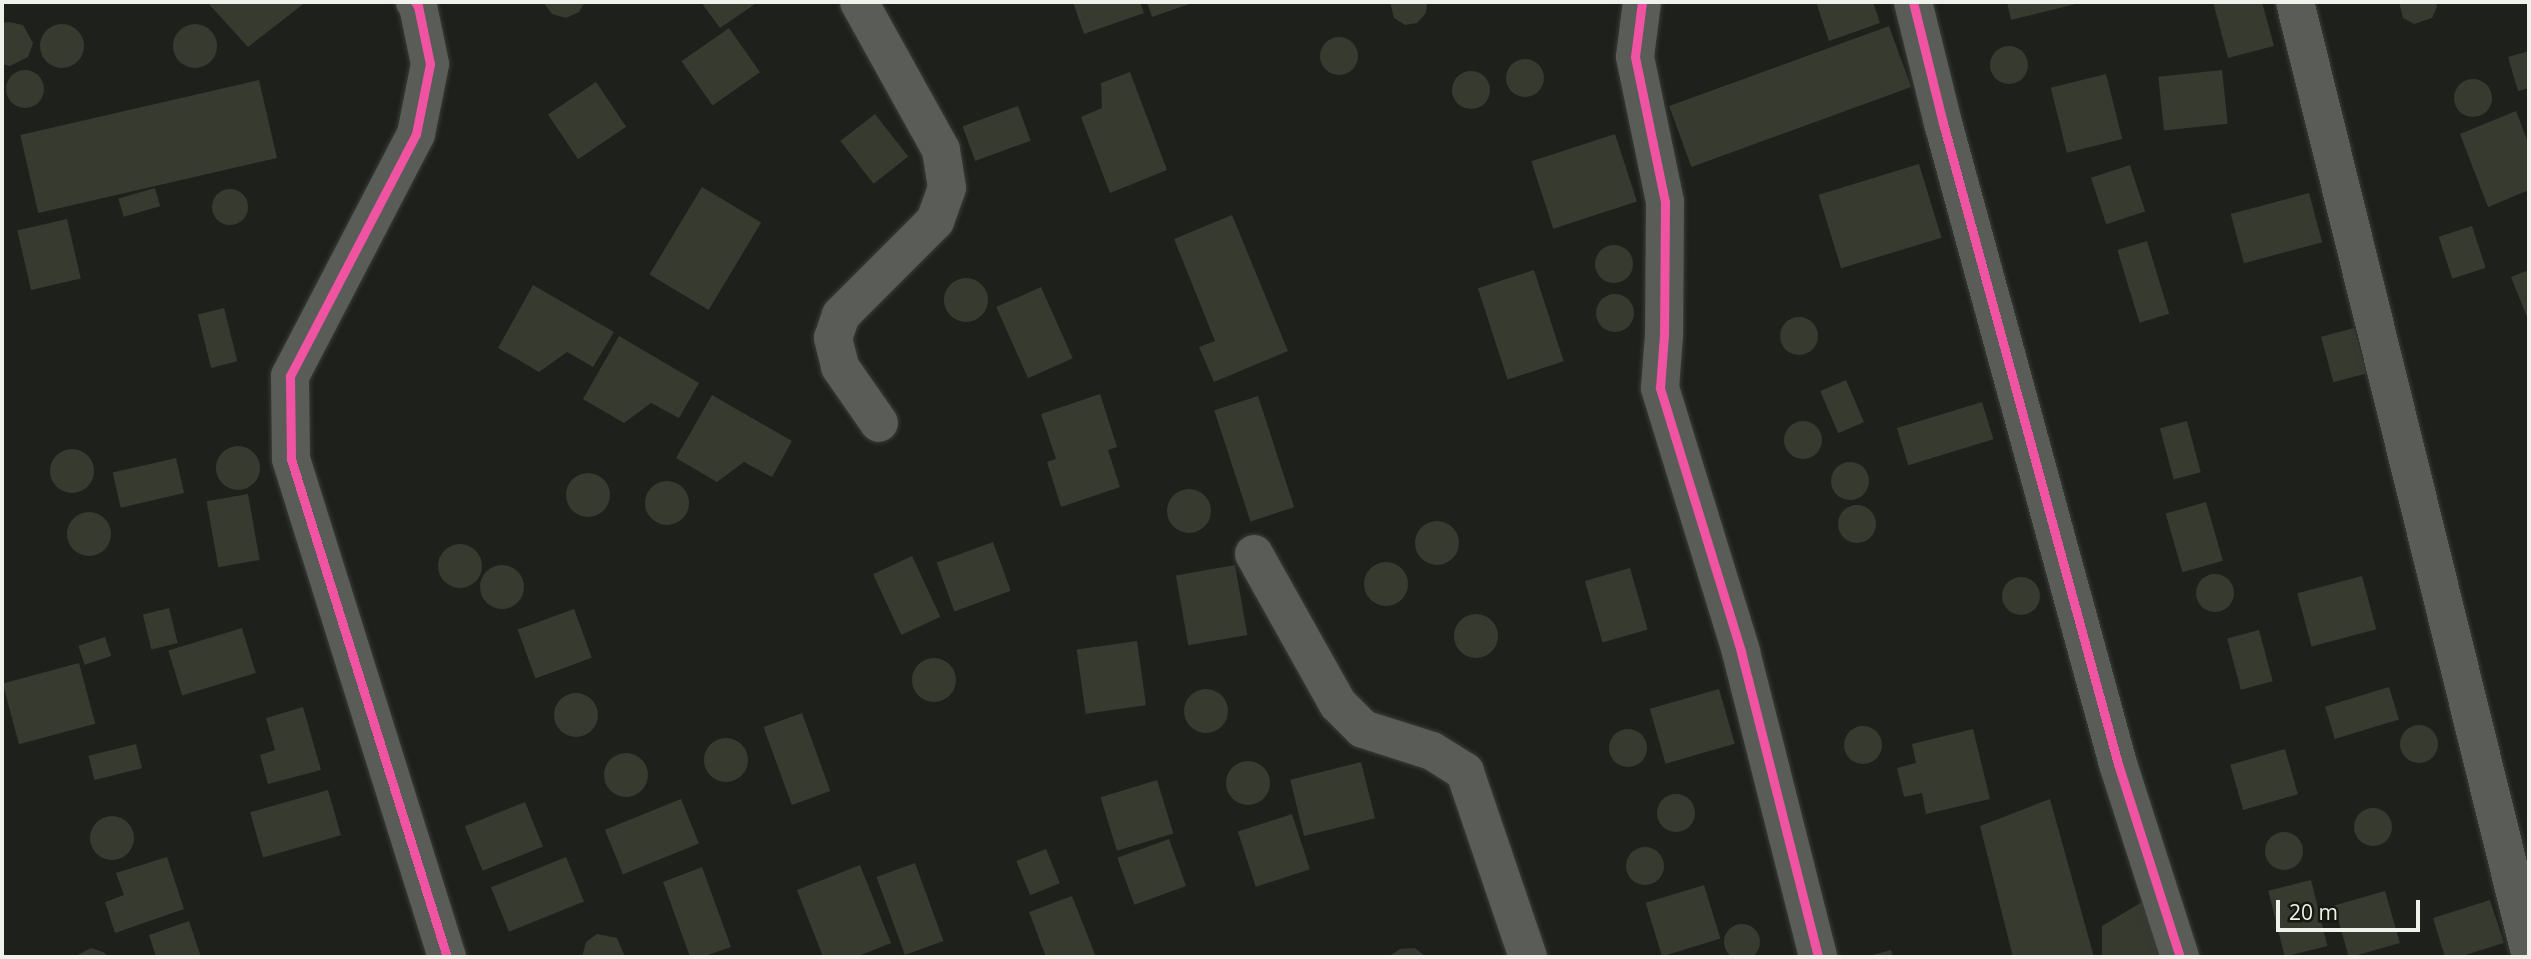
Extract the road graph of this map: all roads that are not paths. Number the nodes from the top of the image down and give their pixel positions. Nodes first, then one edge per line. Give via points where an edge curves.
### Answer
1 (415, 2) edge
2 (859, 2) edge
3 (1642, 2) edge
4 (1913, 2) edge
5 (2295, 2) edge
6 (879, 423) dead end
7 (1254, 554) dead end
8 (2529, 949) edge
9 (447, 957) edge
10 (1528, 957) edge
11 (1818, 957) edge
12 (2180, 957) edge

1 - 9 street via 430,64 416,134 289,376 291,459
2 - 6 street via 942,150 947,188 935,221 841,315 833,338 840,367
3 - 11 street via 1635,57 1665,202 1660,388 1741,652
4 - 12 street via 2118,764
5 - 8 street
7 - 10 street via 1338,704 1363,729 1432,751 1465,772

